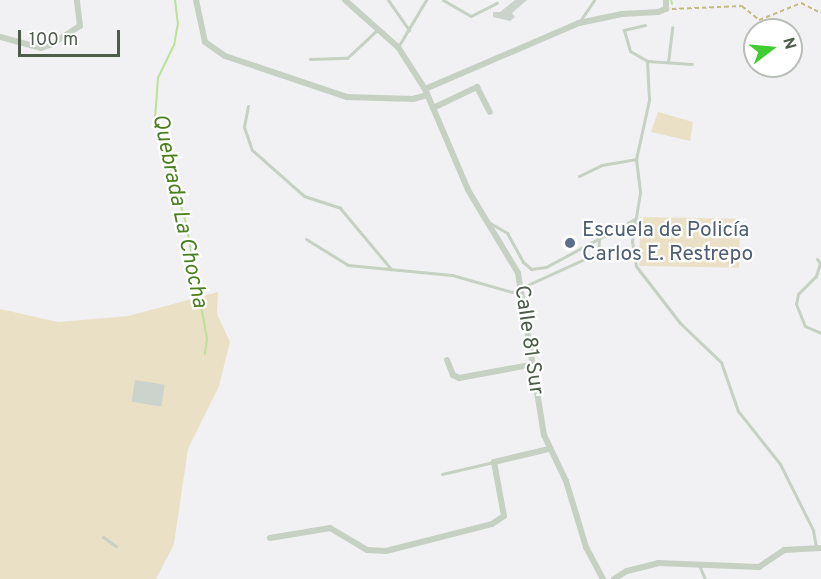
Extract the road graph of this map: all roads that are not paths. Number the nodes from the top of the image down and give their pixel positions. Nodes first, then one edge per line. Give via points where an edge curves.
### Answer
1 (77, 0) edge
2 (196, 0) edge
3 (345, 0) edge
4 (388, 0) edge
5 (426, 0) edge
6 (443, 0) edge
7 (594, 0) edge
8 (666, 0) edge
9 (497, 3) dead end
10 (579, 23) junction
11 (645, 25) dead end
12 (379, 27) junction
13 (672, 27) dead end
14 (409, 31) junction
15 (0, 37) edge
16 (398, 47) junction
17 (310, 59) dead end
18 (647, 61) junction
19 (668, 62) junction
20 (692, 64) dead end
21 (426, 92) junction
22 (248, 106) dead end
23 (433, 108) junction
24 (490, 112) dead end
25 (636, 159) junction
26 (579, 176) dead end
27 (635, 219) junction
28 (487, 222) junction
29 (306, 239) dead end
30 (599, 240) junction
31 (817, 259) dead end
32 (391, 269) junction
33 (522, 290) junction
34 (821, 333) edge
35 (447, 360) dead end
36 (535, 364) junction
37 (549, 449) junction
38 (494, 462) junction
39 (442, 474) dead end
40 (103, 537) dead end
41 (270, 538) dead end
42 (116, 546) dead end
43 (819, 549) edge
44 (699, 565) junction
45 (603, 579) edge
46 (614, 579) edge
47 (705, 579) edge

1 - 15 street via 80,26 52,45 41,48
2 - 21 street via 205,42 225,56 347,97 413,99
3 - 12 street, Calle 81 Sur
4 - 14 lane
5 - 14 lane
6 - 9 lane via 472,16
7 - 10 lane
8 - 10 street via 666,9
10 - 21 street
11 - 18 lane via 627,27 624,36 630,51
12 - 16 street, Calle 81 Sur
12 - 17 lane via 347,58
13 - 19 lane
14 - 16 lane
16 - 21 street, Calle 81 Sur
18 - 19 lane
18 - 25 lane via 649,100
19 - 20 lane
21 - 23 street, Calle 81 Sur
22 - 32 lane via 244,127 252,150 304,196 340,208
23 - 24 street via 477,87
23 - 28 street, Calle 81 Sur via 468,190
25 - 26 lane via 602,165
25 - 27 lane via 640,193
27 - 30 lane
27 - 43 lane via 632,241 636,266 680,323 721,362 738,411 780,464
28 - 30 lane via 507,233 531,269 546,267
28 - 33 street, Calle 81 Sur via 518,273
29 - 32 lane via 338,263
30 - 33 lane via 598,253
31 - 34 lane via 819,269 798,294 796,304 805,326
32 - 33 lane via 452,274 504,291
33 - 36 street, Calle 81 Sur
35 - 36 street via 453,375 459,378
36 - 37 street, Calle 81 Sur via 538,414
37 - 38 street
37 - 45 street, Calle 81 Sur via 566,481 586,547
38 - 39 lane
38 - 41 street via 504,516 492,524 386,551 367,550 330,528
40 - 42 lane
43 - 44 street via 784,550 759,567
44 - 46 street via 643,565
44 - 47 lane

